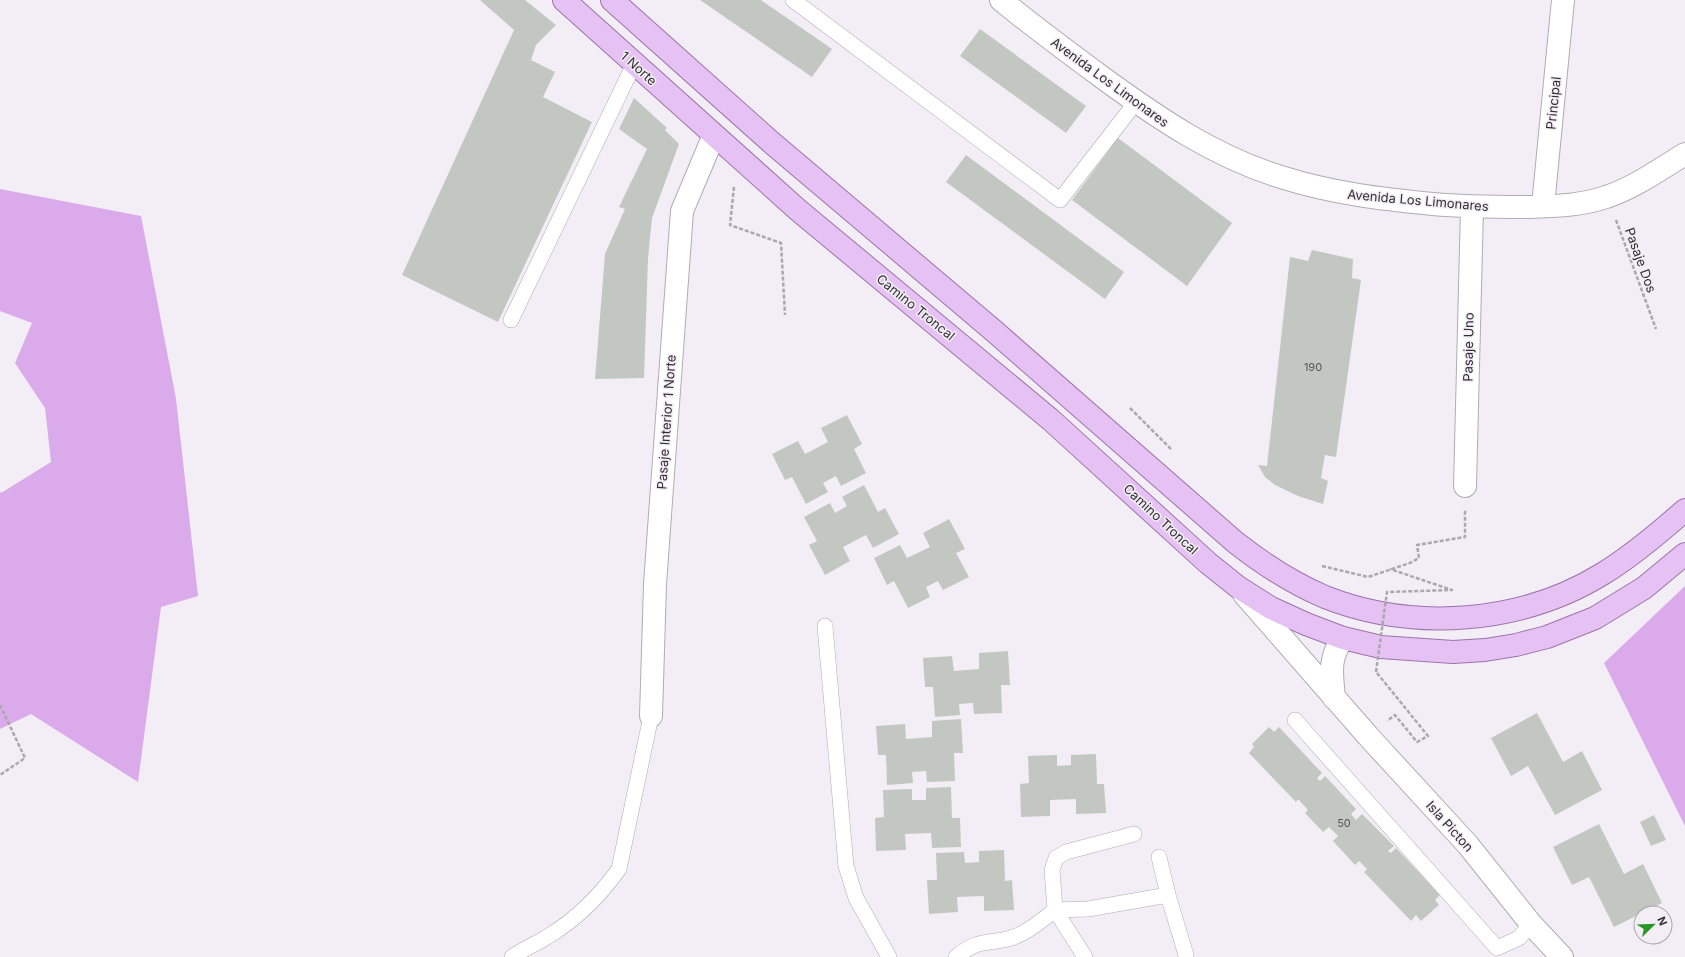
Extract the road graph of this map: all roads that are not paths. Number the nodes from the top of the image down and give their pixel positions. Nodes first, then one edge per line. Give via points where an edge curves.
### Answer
1 (564, 0) edge
2 (612, 0) edge
3 (793, 0) edge
4 (1001, 0) edge
5 (1563, 0) edge
6 (634, 64) junction
7 (1136, 102) junction
8 (714, 135) junction
9 (1685, 154) edge
10 (1543, 206) junction
11 (1472, 208) junction
12 (511, 320) dead end
13 (1465, 486) road end
14 (1685, 510) edge
15 (1685, 554) edge
16 (1238, 587) junction
17 (825, 626) dead end
18 (1343, 638) junction
19 (1334, 698) junction
20 (650, 716) joint
21 (1296, 720) dead end
22 (1134, 834) dead end
23 (1159, 857) dead end
24 (1168, 895) junction
25 (1055, 910) junction
26 (1531, 924) junction
27 (1186, 955) dead end
28 (512, 957) edge
29 (889, 957) edge
30 (956, 957) edge
31 (1085, 957) edge
32 (1562, 957) edge

1 - 6 main road, 1 Norte
2 - 14 main road via 733,108 994,331 1235,542 1263,564 1293,582 1325,597 1358,608 1393,615 1464,618 1522,608 1564,593 1604,574 1650,542
3 - 7 lane via 1060,200
4 - 7 street, Avenida Los Limonares via 1038,31
5 - 10 street, Principal
6 - 8 main road, 1 Norte
6 - 12 lane
7 - 11 street, Avenida Los Limonares via 1169,125 1205,145 1279,177 1366,198
8 - 16 main road, Camino Troncal via 798,210 1051,420 1208,563
8 - 20 street, Pasaje Interior 1 Norte via 682,211 655,584
9 - 10 street, Avenida Los Limonares via 1607,197 1565,206
10 - 11 street, Avenida Los Limonares
11 - 13 street, Pasaje Uno
15 - 18 main road, Camino Troncal via 1644,588 1595,618 1547,637 1516,645 1485,650 1421,651 1381,647
16 - 18 main road, Camino Troncal via 1278,611
16 - 19 street, Isla Picton
17 - 29 lane via 846,866 856,898
18 - 19 street via 1336,648 1331,664
19 - 26 street, Isla Picton via 1468,845
20 - 28 lane via 620,869 592,903 568,924
21 - 26 lane via 1497,948 1520,938
22 - 25 lane via 1066,852 1056,858 1052,870
23 - 24 lane
24 - 25 lane via 1088,909
24 - 27 lane
25 - 30 lane via 1036,925 1011,938 979,943
25 - 31 lane
26 - 32 street, Isla Picton

